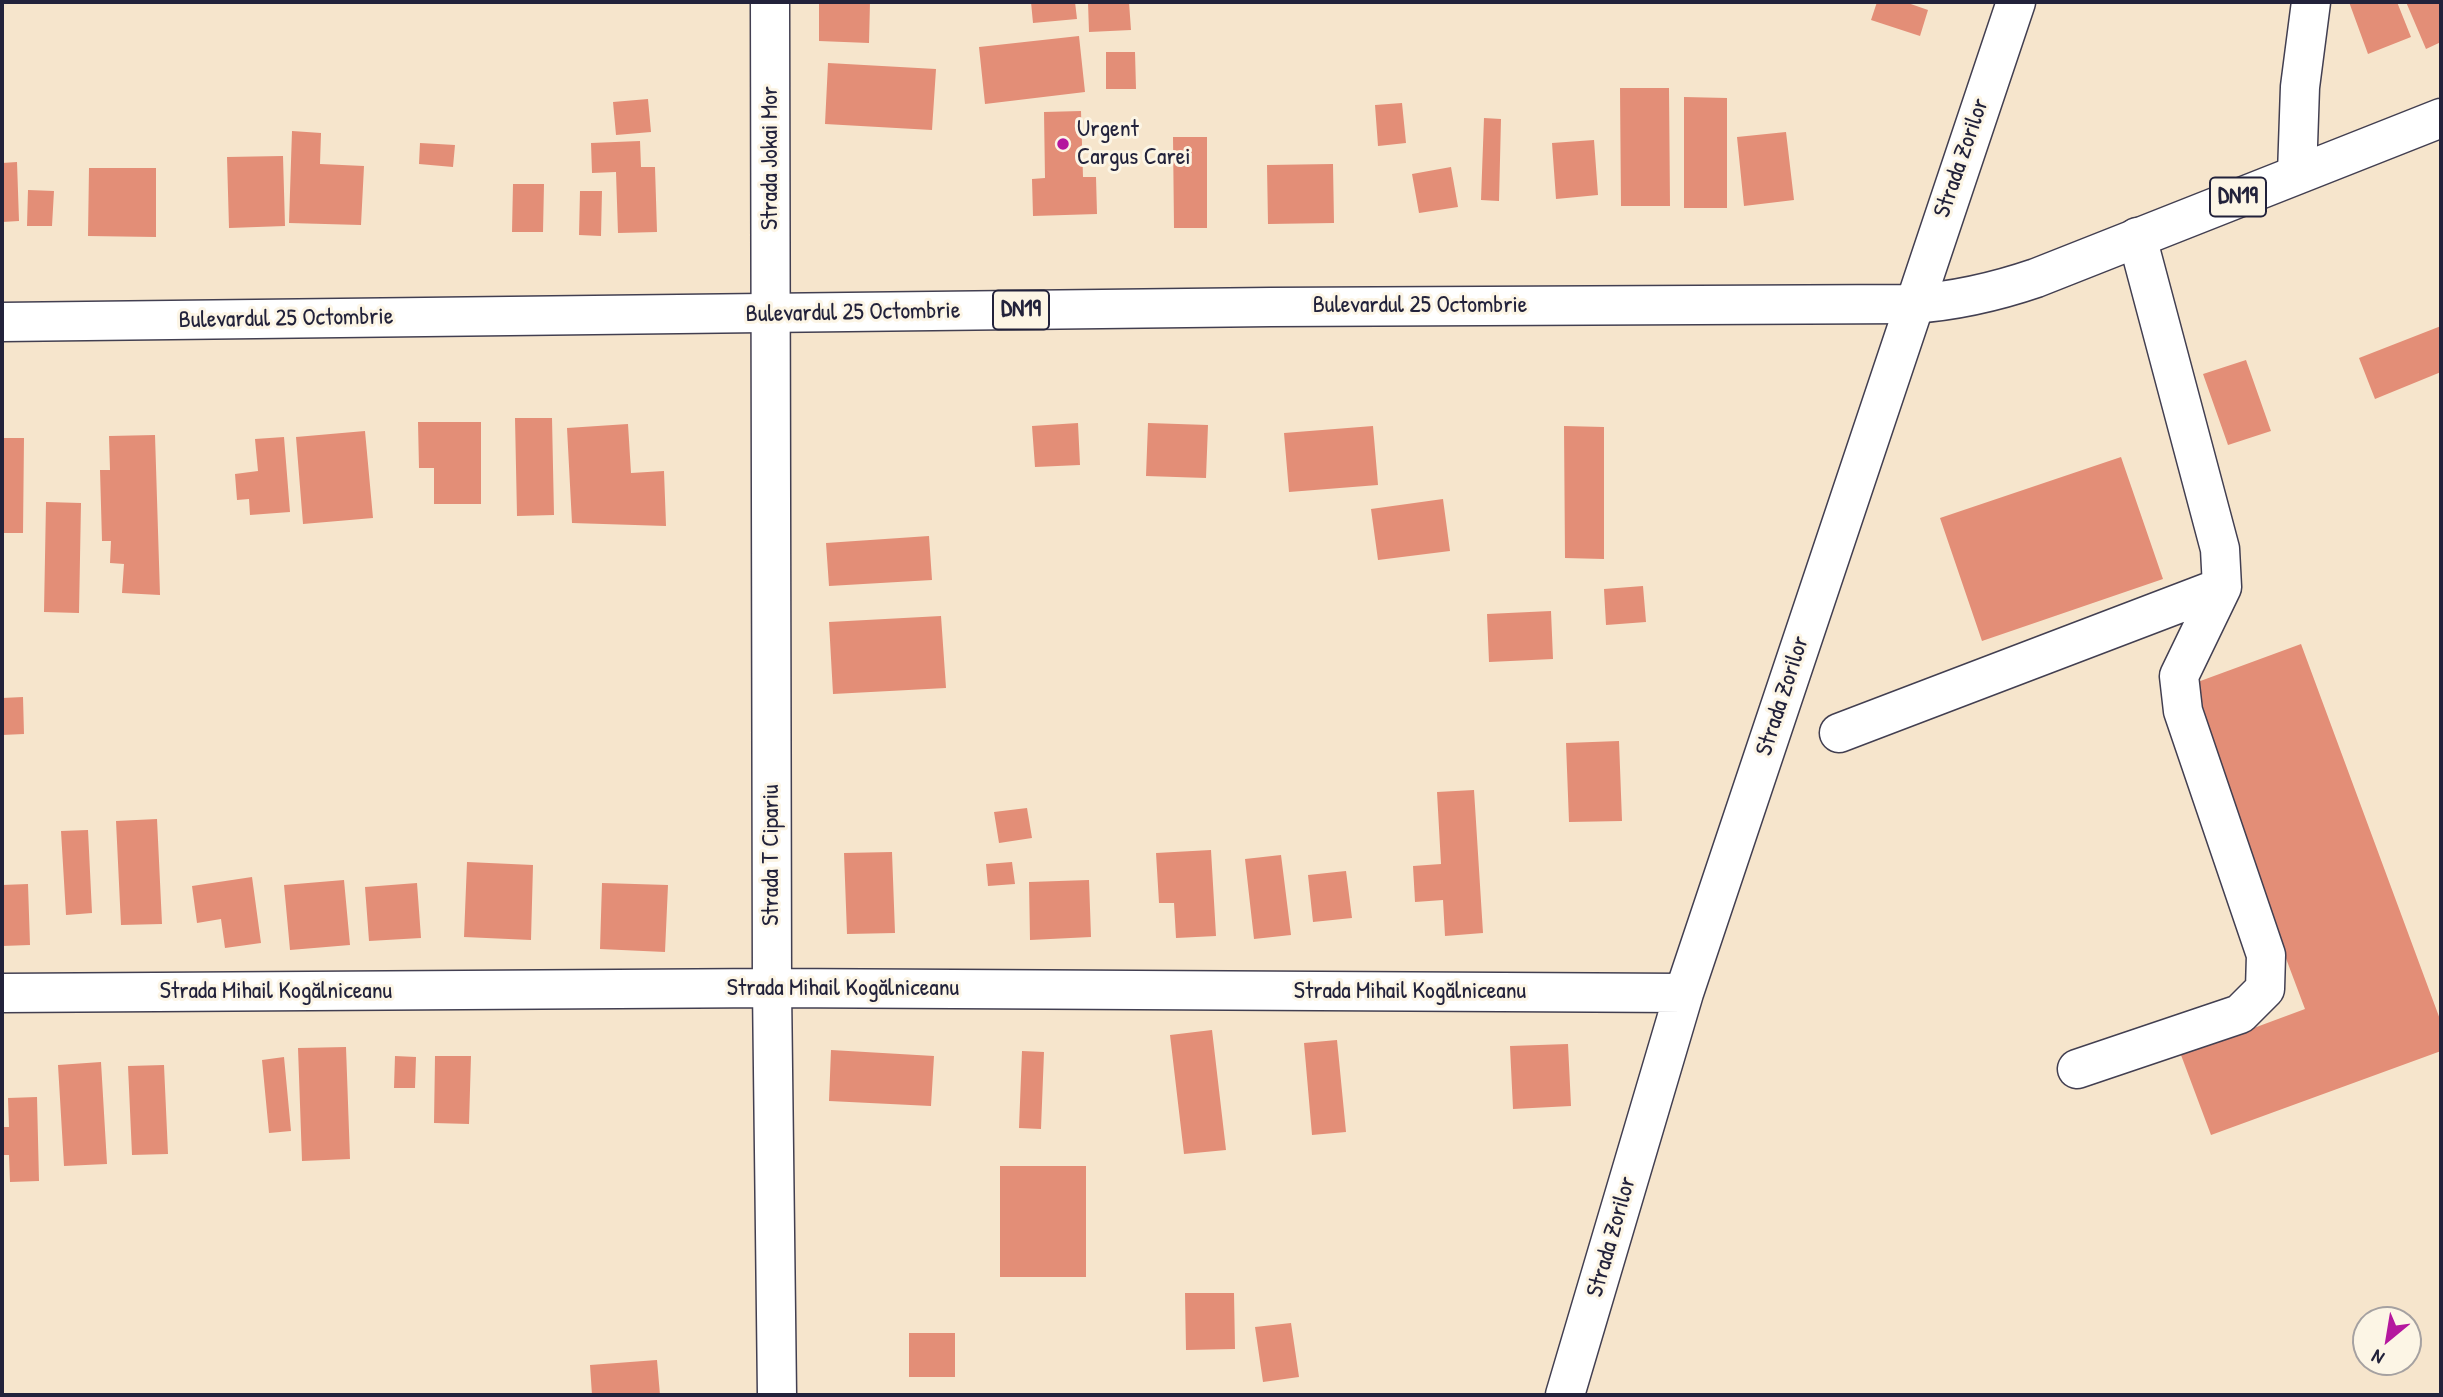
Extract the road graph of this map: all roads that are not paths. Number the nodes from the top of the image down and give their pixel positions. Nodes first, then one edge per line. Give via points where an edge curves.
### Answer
1 (770, 2) edge
2 (2016, 2) edge
3 (2311, 2) edge
4 (2441, 118) edge
5 (2297, 174) junction
6 (2137, 236) junction
7 (1912, 304) junction
8 (771, 314) junction
9 (2, 322) edge
10 (2222, 587) junction
11 (1839, 733) dead end
12 (772, 988) junction
13 (2, 993) edge
14 (1684, 993) junction
15 (2077, 1069) dead end
16 (777, 1395) edge
17 (1565, 1395) edge

1 - 8 street, Strada Jokai Mor
2 - 7 street, Strada Zorilor
3 - 5 street via 2300,87
4 - 5 street, DN19
5 - 6 street, DN19
6 - 7 street, Bulevardul 25 Octombrie / DN19 via 1994,292
6 - 10 street via 2214,516
7 - 8 street, Bulevardul 25 Octombrie / DN19
7 - 14 street, Strada Zorilor
8 - 9 street, Bulevardul 25 Octombrie / DN19
8 - 12 street, Strada T Cipariu
10 - 11 street
10 - 15 street via 2179,676 2183,711 2266,956 2265,989 2240,1014
12 - 13 street, Strada Mihail Kogălniceanu
12 - 14 street, Strada Mihail Kogălniceanu
12 - 16 street, Strada T Cipariu
14 - 17 street, Strada Zorilor

